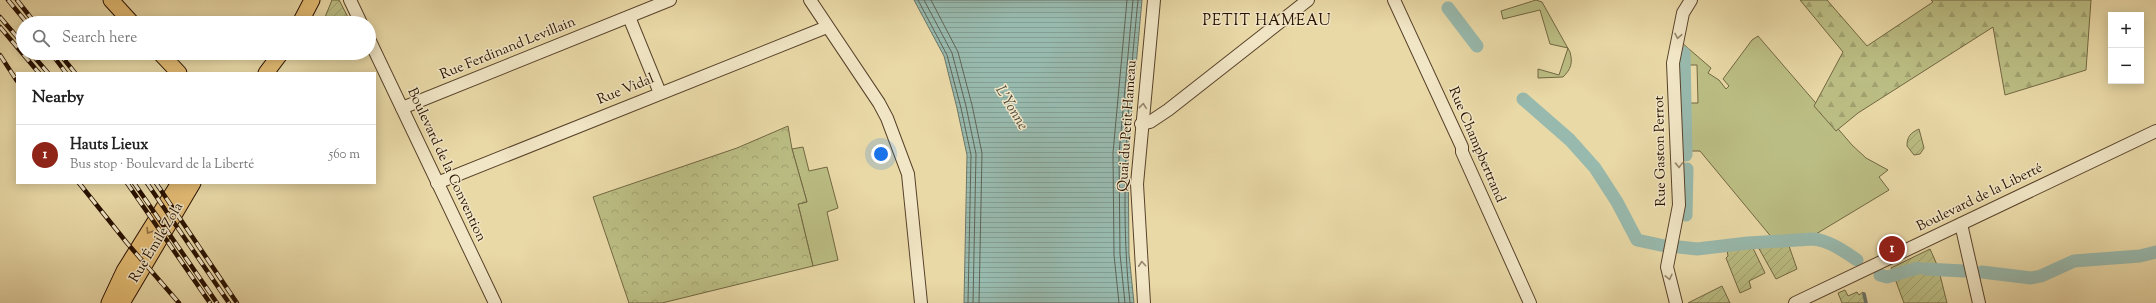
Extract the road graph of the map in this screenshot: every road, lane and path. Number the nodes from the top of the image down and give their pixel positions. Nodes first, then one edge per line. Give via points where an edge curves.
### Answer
1 (111, 0) edge
2 (312, 0) edge
3 (350, 0) edge
4 (670, 0) edge
5 (810, 0) edge
6 (1154, 0) edge
7 (1308, 0) edge
8 (1394, 0) edge
9 (1691, 0) edge
10 (126, 16) edge
11 (304, 16) edge
12 (358, 16) edge
13 (629, 17) junction
14 (827, 27) junction
15 (376, 54) edge
16 (167, 60) edge
17 (276, 60) edge
18 (178, 72) edge
19 (267, 72) edge
20 (660, 93) junction
21 (402, 108) junction
22 (1141, 124) junction
23 (2156, 131) edge
24 (437, 183) junction
25 (186, 187) edge
26 (1961, 224) junction
27 (109, 303) edge
28 (122, 303) edge
29 (495, 303) edge
30 (921, 303) edge
31 (1144, 303) edge
32 (1530, 303) edge
33 (1676, 303) edge
34 (1795, 303) edge
35 (1979, 303) edge

1 - 10 main road
2 - 11 main road
3 - 12 street
4 - 13 street, Rue Ferdinand Levillain
5 - 14 street
22 -> 6 street, Quai du Petit Hameau
7 - 22 street via 1168,110 1150,122
8 - 32 street, Rue Champbertrand via 1462,146 1462,152
9 -> 33 street, Rue Gaston Perrot via 1683,13 1673,63 1679,205 1667,267
13 - 20 street
13 - 21 street, Rue Ferdinand Levillain
14 - 20 street, Rue Vidal
14 - 30 street via 879,103 908,174
15 - 21 street, Boulevard de la Convention
16 - 18 main road
17 - 19 main road
20 - 24 street, Rue Vidal
21 - 24 street, Boulevard de la Convention
31 -> 22 street, Quai du Petit Hameau via 1137,184
23 - 26 street, Boulevard de la Liberté
24 - 29 street, Boulevard de la Convention
25 -> 27 main road, Rue Émile Zola via 124,272
25 - 28 main road, Rue Émile Zola
26 - 34 street, Boulevard de la Liberté
26 - 35 street

